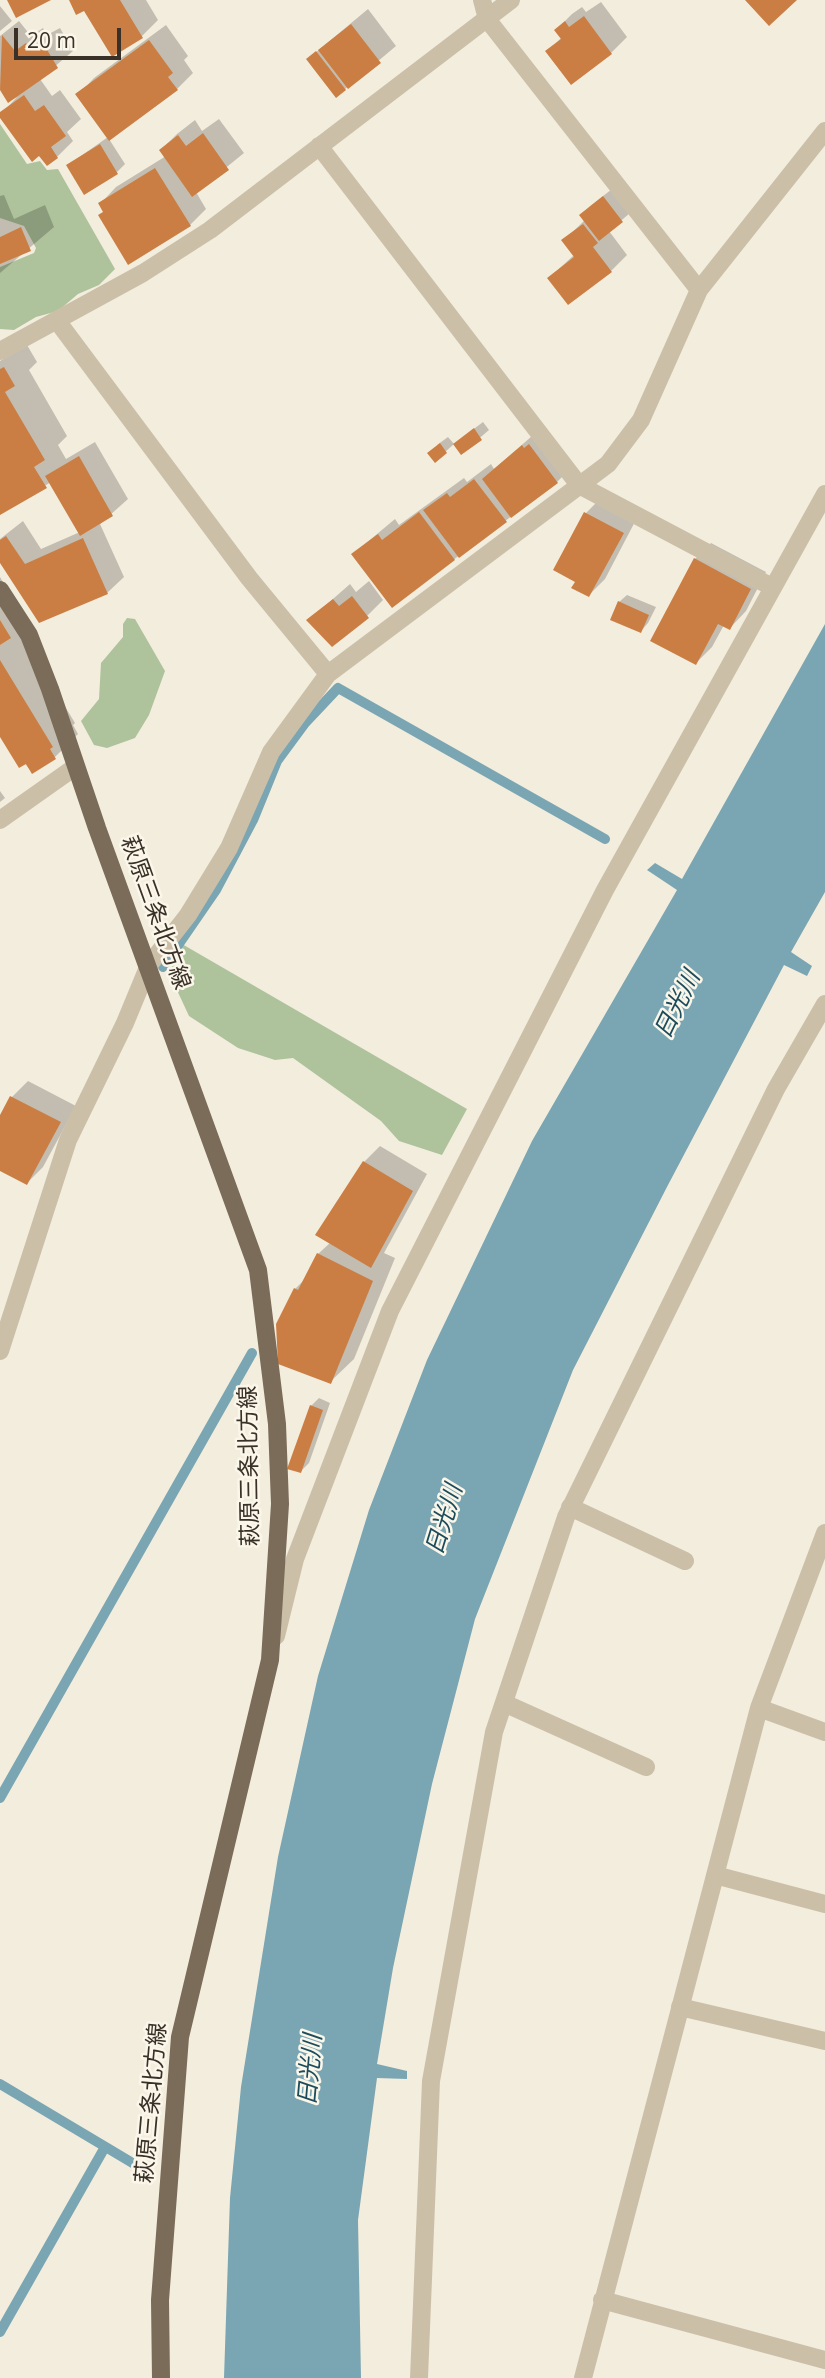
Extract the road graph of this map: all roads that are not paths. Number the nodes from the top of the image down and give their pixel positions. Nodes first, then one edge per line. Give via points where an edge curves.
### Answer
1 (482, 0) edge
2 (511, 0) edge
3 (487, 19) junction
4 (825, 131) edge
5 (319, 146) junction
6 (699, 290) junction
7 (58, 322) junction
8 (0, 351) edge
9 (579, 485) junction
10 (825, 494) edge
11 (772, 587) junction
12 (0, 590) edge
13 (328, 674) junction
14 (75, 767) junction
15 (0, 820) edge
16 (149, 965) junction
17 (825, 1004) edge
18 (0, 1351) edge
19 (570, 1507) junction
20 (825, 1533) edge
21 (685, 1561) dead end
22 (270, 1660) junction
23 (504, 1703) junction
24 (759, 1708) junction
25 (825, 1732) edge
26 (646, 1768) dead end
27 (715, 1875) junction
28 (825, 1904) edge
29 (680, 2007) junction
30 (825, 2041) edge
31 (603, 2300) junction
32 (825, 2360) edge
33 (161, 2378) edge
34 (419, 2378) edge
35 (583, 2378) edge

1 - 3 street
2 - 3 street
3 - 5 street
3 - 6 street
4 - 6 street
5 - 7 street via 210,230
5 - 9 street
6 - 9 street via 641,420 608,464
7 - 8 street
7 - 13 street via 249,578
9 - 11 street
9 - 13 street
10 - 11 street
11 - 22 street via 605,890 390,1311 295,1559
12 - 14 main road, 萩原三条北方線 via 29,635
13 - 16 street via 271,752 229,848 188,915
14 - 15 street
14 - 16 main road, 萩原三条北方線
16 - 18 street via 68,1140
16 - 22 main road, 萩原三条北方線 via 258,1270 277,1424 280,1504
17 - 19 street via 776,1089
19 - 21 street
19 - 23 street
20 - 24 street
22 - 33 main road, 萩原三条北方線 via 180,2037 160,2300
23 - 26 street
23 - 34 street via 494,1732 431,2081
24 - 25 street
24 - 27 street
27 - 28 street
27 - 29 street
29 - 30 street
29 - 31 street
31 - 32 street
31 - 35 street

